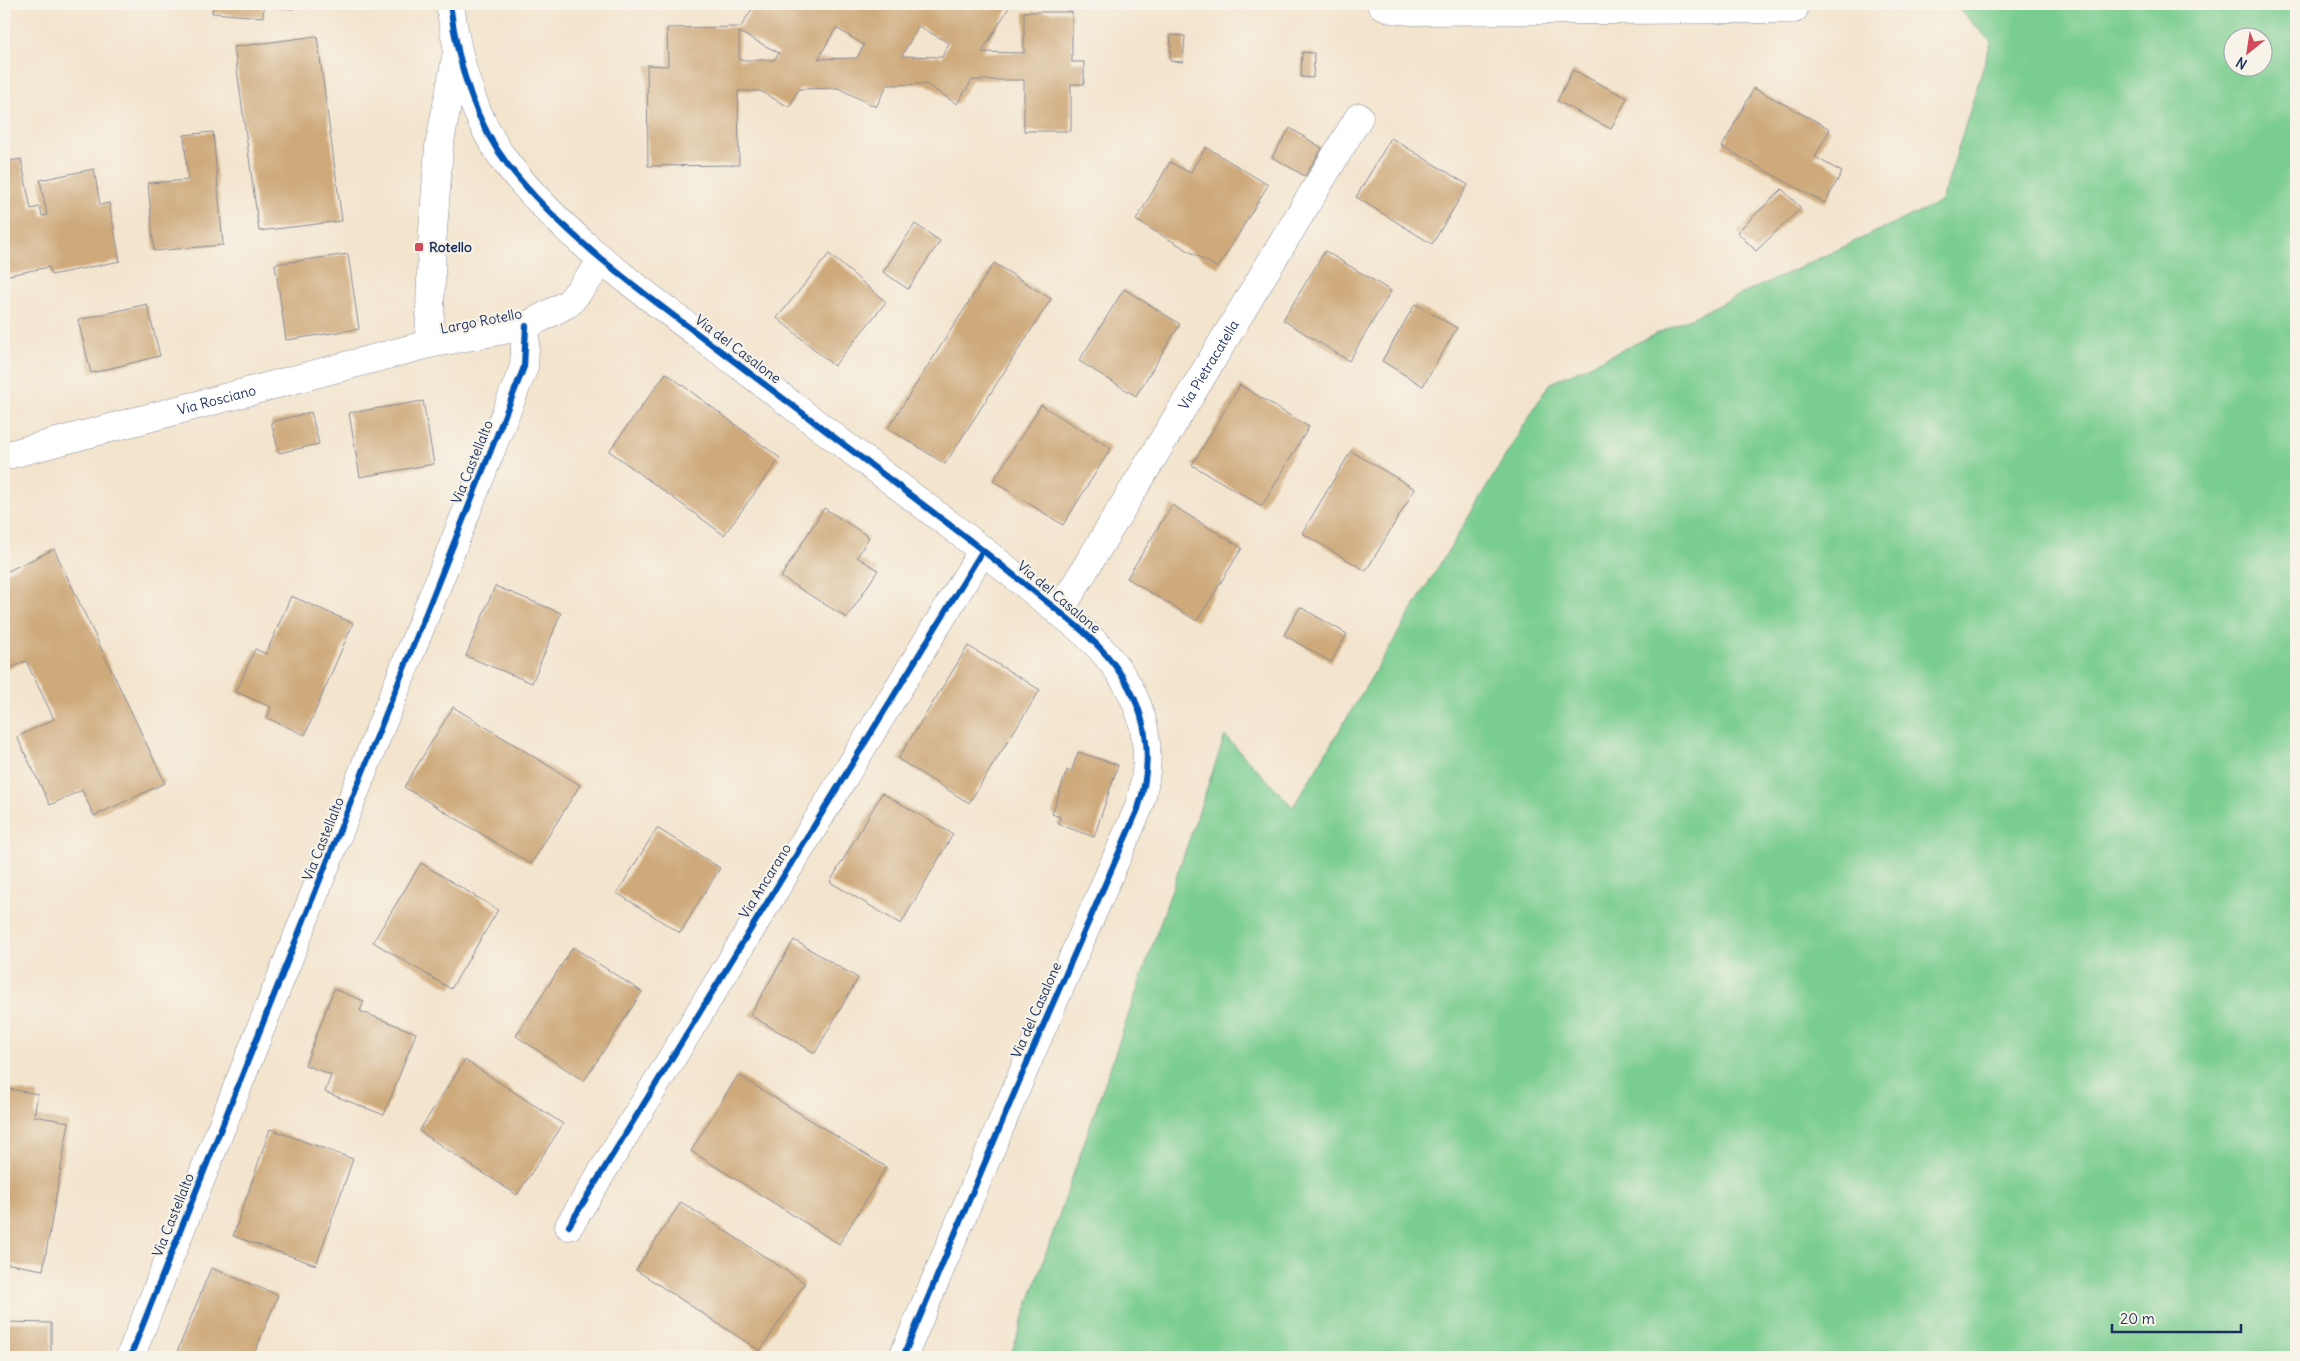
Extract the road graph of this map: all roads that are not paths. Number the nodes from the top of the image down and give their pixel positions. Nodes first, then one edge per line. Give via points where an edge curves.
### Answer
1 (450, 4) edge
2 (1381, 4) edge
3 (1794, 9) dead end
4 (458, 49) junction
5 (1359, 118) dead end
6 (602, 262) junction
7 (526, 326) junction
8 (429, 344) junction
9 (4, 456) edge
10 (983, 550) junction
11 (1059, 612) junction
12 (569, 1226) dead end
13 (130, 1357) edge
14 (904, 1357) edge

1 - 4 street
2 - 3 street via 1411,11
4 - 6 street, Via del Casalone via 471,93 496,148 534,194
4 - 8 street, Largo Rotello via 439,147
5 - 11 street, Via Pietracatella
6 - 7 street, Largo Rotello via 568,303
6 - 10 street, Via del Casalone
7 - 8 street, Largo Rotello
7 - 13 street, Via Castellalto via 524,367
8 - 9 street, Via Rosciano
10 - 11 street, Via del Casalone
10 - 12 street, Via Ancarano
11 - 14 street, Via del Casalone via 1112,662 1134,699 1147,742 1145,786

